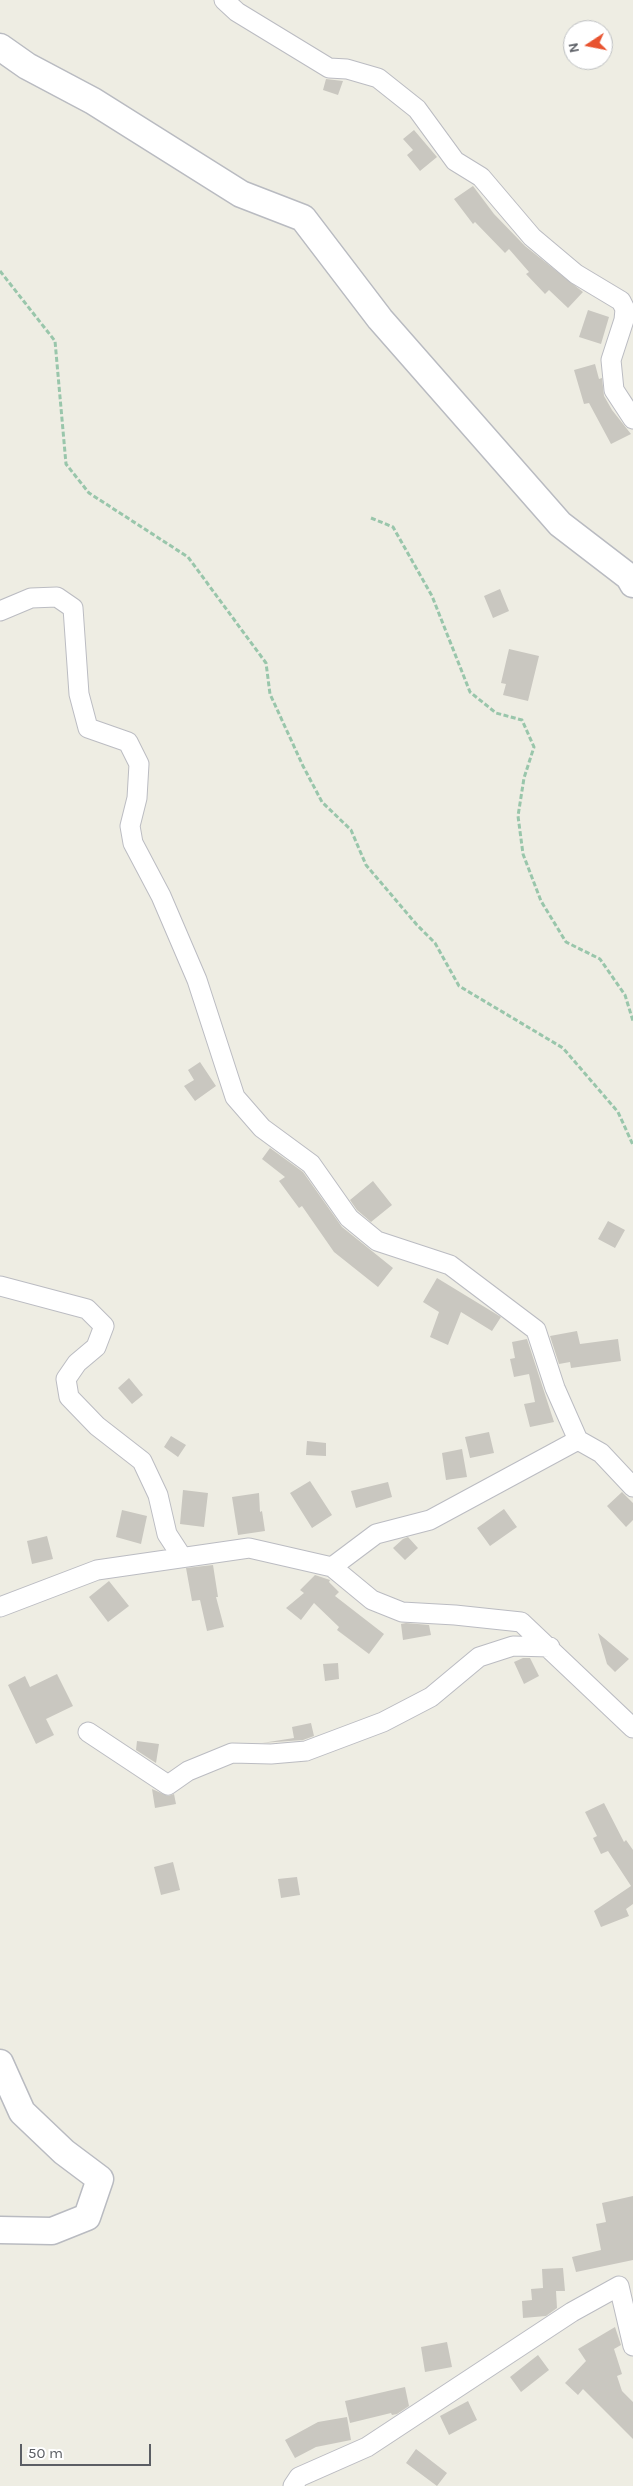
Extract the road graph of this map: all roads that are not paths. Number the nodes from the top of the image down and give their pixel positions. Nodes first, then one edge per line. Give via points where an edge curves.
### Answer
1 (224, 0) edge
2 (0, 47) edge
3 (633, 419) edge
4 (633, 584) edge
5 (0, 611) edge
6 (0, 1286) edge
7 (578, 1440) junction
8 (633, 1487) edge
9 (182, 1558) junction
10 (332, 1567) junction
11 (0, 1607) edge
12 (550, 1648) junction
13 (633, 1728) edge
14 (88, 1732) dead end
15 (0, 2063) edge
16 (0, 2230) edge
17 (626, 2282) edge
18 (633, 2346) edge
19 (293, 2486) edge

1 - 3 street via 237,12 330,68 378,78 417,110 455,160 481,177 532,238 576,274 621,302 625,309 624,320 611,360 614,390
2 - 4 street via 241,194 303,218 380,319 560,524 629,577
5 - 7 street via 31,598 56,596 73,608 79,694 88,728 128,742 139,764 137,798 130,826 133,843 161,896 197,980 235,1097 262,1128 311,1164 349,1218 377,1241 450,1266 536,1330 555,1388
6 - 9 street via 87,1309 104,1326 96,1347 77,1363 66,1379 69,1397 97,1426 142,1461 158,1495 167,1534
7 - 8 street via 600,1453
7 - 10 street via 430,1520 376,1534
9 - 10 street via 249,1548
9 - 11 street via 97,1570
10 - 12 street via 372,1600 402,1612 521,1622
12 - 13 street
12 - 14 street via 513,1646 478,1657 431,1697 382,1722 306,1751 232,1753 188,1771 168,1785
15 - 16 street via 22,2112 64,2152 100,2179 87,2217 52,2231
17 - 18 street
17 - 19 street via 564,2317 367,2447 299,2477

